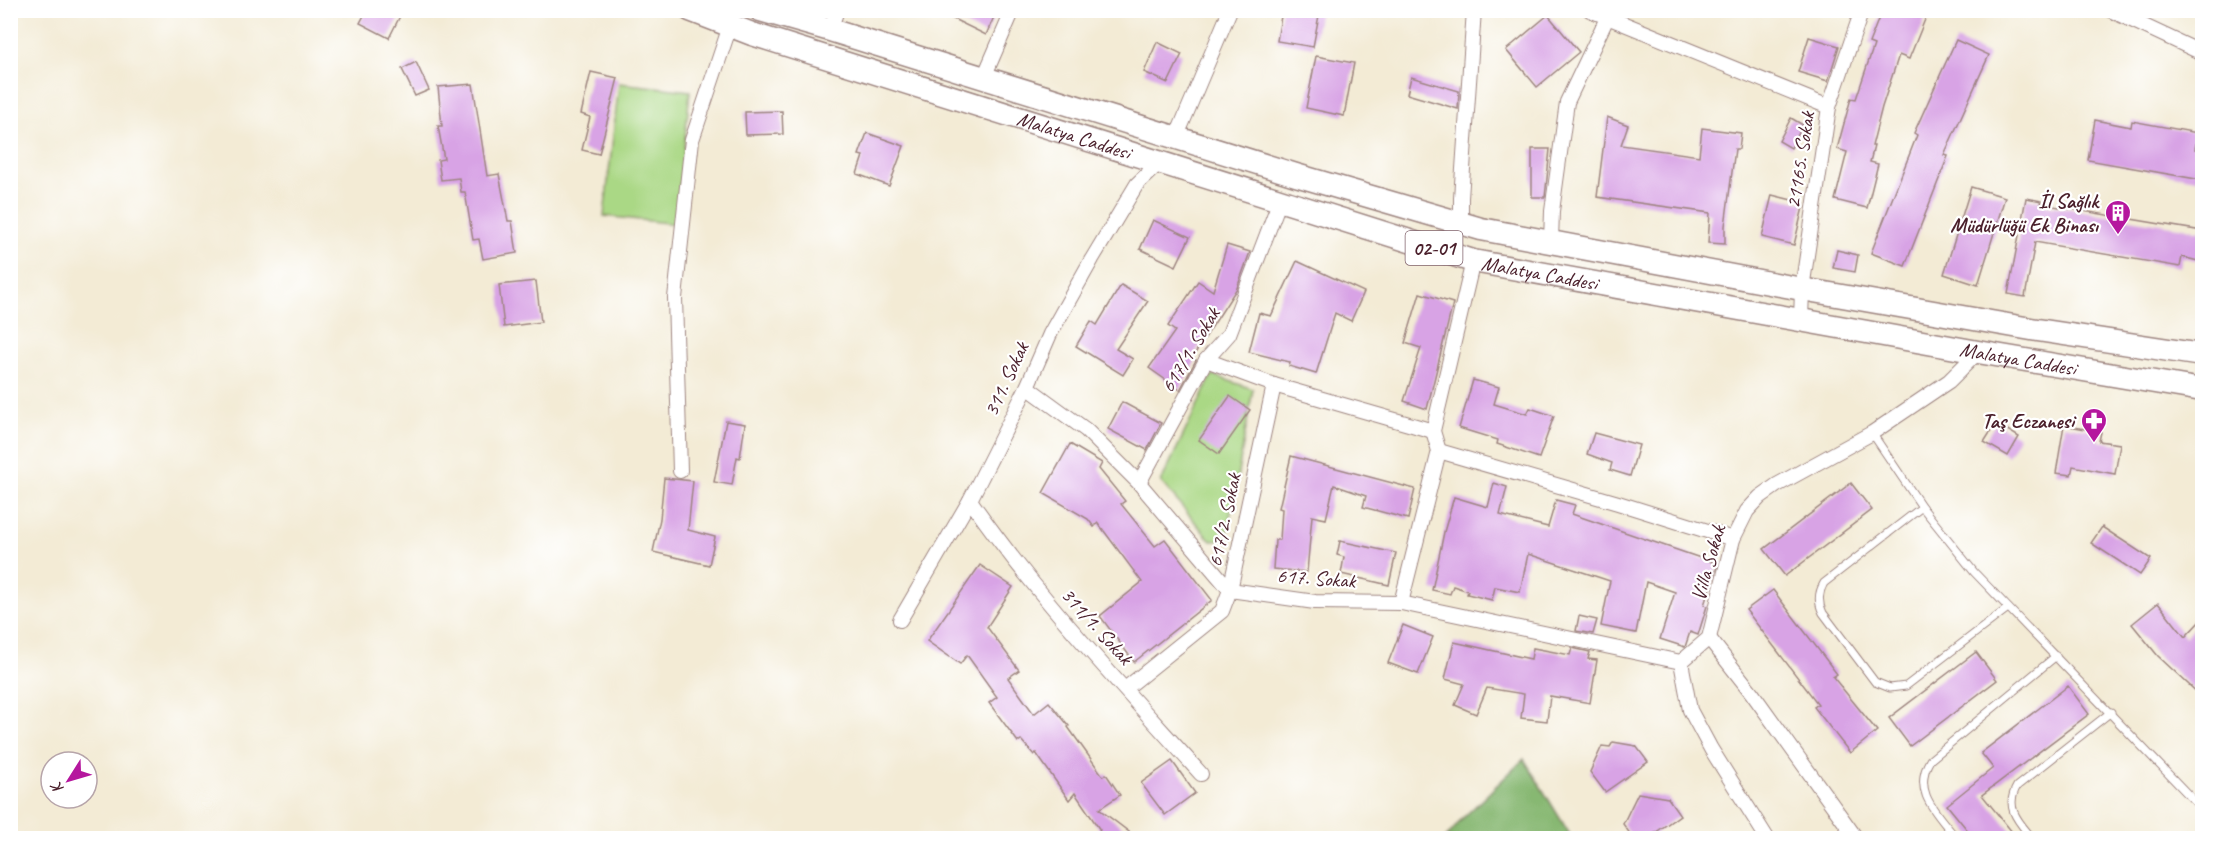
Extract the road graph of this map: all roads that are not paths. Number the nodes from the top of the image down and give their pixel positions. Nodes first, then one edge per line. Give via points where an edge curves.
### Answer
1 (690, 10) edge
2 (760, 10) edge
3 (1012, 10) edge
4 (1230, 10) edge
5 (1474, 10) edge
6 (1590, 10) edge
7 (1862, 10) edge
8 (2110, 10) edge
9 (1608, 18) junction
10 (833, 20) edge
11 (730, 26) junction
12 (2202, 52) edge
13 (984, 77) junction
14 (1829, 107) junction
15 (1176, 138) junction
16 (1160, 163) junction
17 (1280, 200) junction
18 (1461, 223) junction
19 (1551, 242) junction
20 (1473, 261) junction
21 (1802, 289) junction
22 (1801, 320) junction
23 (1978, 352) junction
24 (2202, 355) edge
25 (1206, 360) junction
26 (1274, 385) junction
27 (1027, 387) junction
28 (2202, 390) edge
29 (1433, 431) junction
30 (1872, 433) junction
31 (1439, 451) junction
32 (680, 471) dead end
33 (1139, 483) junction
34 (970, 500) junction
35 (1922, 507) junction
36 (1733, 539) junction
37 (1230, 590) junction
38 (1401, 603) junction
39 (2008, 608) junction
40 (900, 620) dead end
41 (1709, 638) junction
42 (2056, 656) junction
43 (1681, 662) junction
44 (1125, 689) junction
45 (2110, 712) junction
46 (1201, 774) dead end
47 (2202, 809) edge
48 (1767, 838) edge
49 (1856, 838) edge
50 (1956, 838) edge
51 (2032, 838) edge

1 - 11 main road, Malatya Caddesi / 02-01
2 - 10 main road, Malatya Caddesi
3 - 13 street
4 - 15 street
5 - 18 street
6 - 9 street
7 - 14 street, 21165. Sokak
8 - 12 street
9 - 14 street
9 - 19 street via 1567,102
10 - 13 main road, Malatya Caddesi
11 - 16 main road, Malatya Caddesi / 02-01
11 - 32 street via 692,140 675,298
13 - 15 main road, Malatya Caddesi
14 - 21 street, 21165. Sokak
15 - 18 main road, Malatya Caddesi
16 - 17 main road, Malatya Caddesi / 02-01
16 - 27 street, 311. Sokak via 1137,184 1092,259 1050,334
17 - 20 main road, Malatya Caddesi / 02-01
17 - 25 street, 617/1. Sokak via 1229,334
18 - 19 main road, Malatya Caddesi
19 - 21 main road, Malatya Caddesi
20 - 22 main road, Malatya Caddesi / 02-01
20 - 29 street
21 - 22 street, 21165. Sokak
21 - 24 main road, Malatya Caddesi
22 - 23 main road, Malatya Caddesi / 02-01
23 - 28 main road, Malatya Caddesi / 02-01
23 - 30 street, Villa Sokak via 1949,381
25 - 26 street
25 - 33 street, 617/1. Sokak
26 - 29 street
26 - 37 street, 617/2. Sokak
27 - 33 street via 1086,430
27 - 34 street, 311. Sokak
29 - 31 street
30 - 35 lane
30 - 36 street, Villa Sokak via 1777,485 1747,511
31 - 36 street
31 - 38 street
33 - 37 street
34 - 40 street, 311. Sokak
34 - 44 street, 311/1. Sokak via 1017,565
35 - 39 lane
35 - 39 lane via 1821,588 1822,614 1875,682 1890,688 1906,686
36 - 41 street, Villa Sokak
37 - 38 street, 617. Sokak via 1315,602
37 - 44 street, 617/2. Sokak via 1222,611
38 - 43 street, 617. Sokak
39 - 42 lane
41 - 43 street
41 - 49 street
42 - 45 lane
42 - 50 lane via 1926,766 1923,791
43 - 48 street via 1690,710
44 - 46 street, 311/1. Sokak
45 - 47 lane
45 - 51 lane via 2016,786 2012,811

